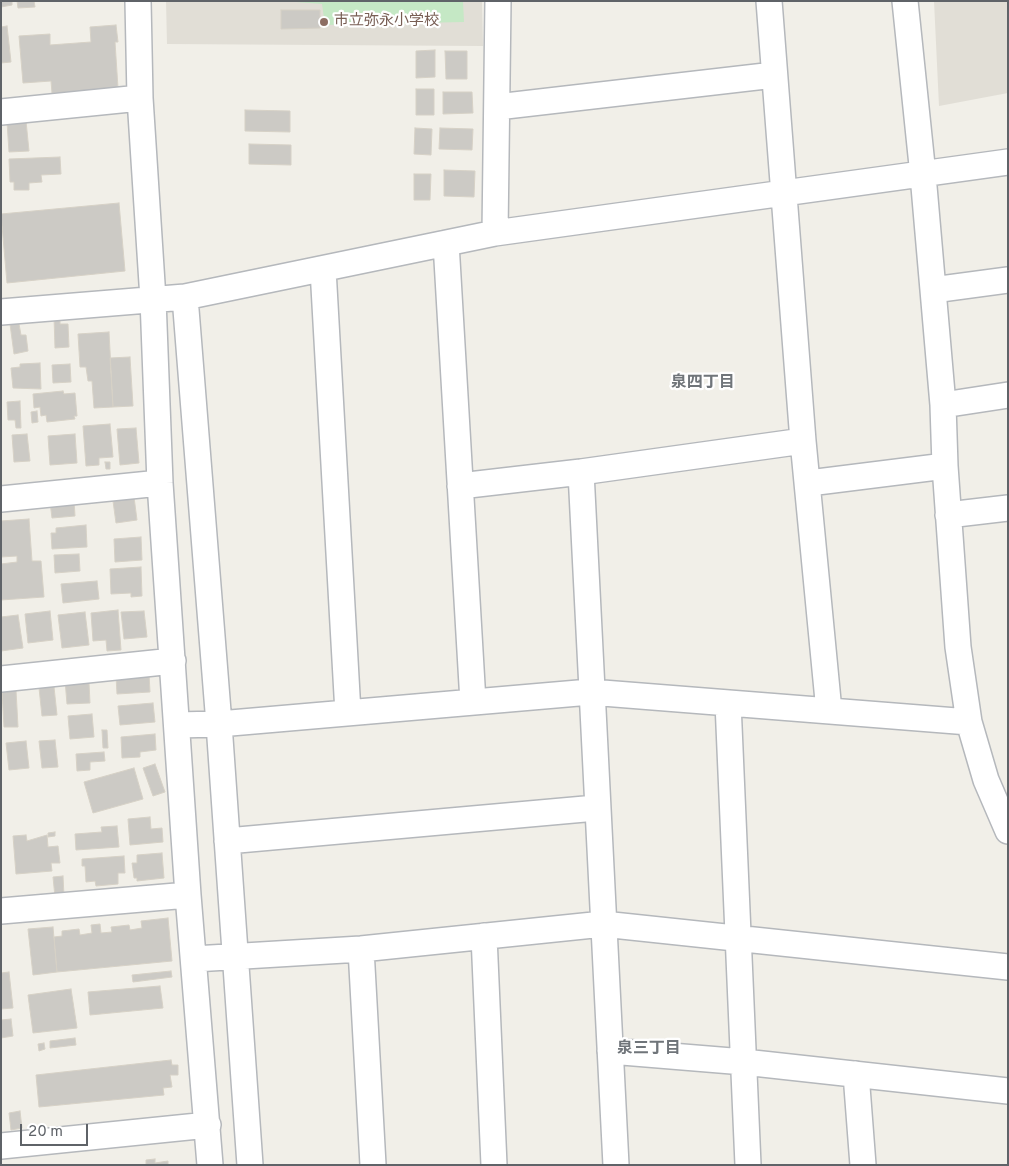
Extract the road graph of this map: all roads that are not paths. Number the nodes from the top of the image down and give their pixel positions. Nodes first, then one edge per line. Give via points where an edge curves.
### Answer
1 (138, 1) edge
2 (498, 1) edge
3 (769, 1) edge
4 (905, 1) edge
5 (774, 75) junction
6 (140, 98) junction
7 (497, 107) junction
8 (1, 112) edge
9 (1008, 162) edge
10 (923, 175) junction
11 (783, 193) junction
12 (495, 233) junction
13 (446, 243) junction
14 (323, 269) junction
15 (1008, 280) edge
16 (933, 290) junction
17 (186, 297) junction
18 (153, 299) junction
19 (1, 312) edge
20 (1008, 395) edge
21 (942, 405) junction
22 (803, 441) junction
23 (944, 466) junction
24 (580, 472) junction
25 (160, 483) junction
26 (809, 483) junction
27 (460, 486) junction
28 (1, 499) edge
29 (1008, 508) edge
30 (948, 514) junction
31 (173, 661) junction
32 (1, 679) edge
33 (590, 692) junction
34 (473, 702) junction
35 (728, 703) junction
36 (829, 711) junction
37 (348, 713) junction
38 (969, 722) junction
39 (219, 724) junction
40 (177, 725) junction
41 (596, 808) junction
42 (1008, 831) edge
43 (227, 841) junction
44 (188, 895) junction
45 (1, 911) edge
46 (602, 924) junction
47 (484, 936) junction
48 (738, 938) junction
49 (361, 949) junction
50 (236, 957) junction
51 (194, 958) junction
52 (1008, 967) edge
53 (610, 1051) junction
54 (744, 1062) junction
55 (856, 1074) junction
56 (1008, 1092) edge
57 (208, 1125) junction
58 (1, 1146) edge
59 (210, 1165) edge
60 (250, 1165) edge
61 (373, 1165) edge
62 (494, 1165) edge
63 (616, 1165) edge
64 (748, 1165) edge
65 (863, 1165) edge

1 - 6 street
2 - 7 street
3 - 5 street
4 - 10 street
5 - 7 street
5 - 11 street
6 - 8 street
6 - 18 street
7 - 12 street
9 - 10 street
10 - 11 street
10 - 16 street
11 - 12 street
11 - 22 street
12 - 13 street
13 - 14 street
13 - 27 street
14 - 17 street
14 - 37 street
15 - 16 street
16 - 21 street
17 - 18 street
17 - 39 street
18 - 19 street
18 - 25 street
20 - 21 street
21 - 23 street
22 - 24 street
22 - 26 street
23 - 26 street
23 - 30 street
24 - 27 street
24 - 33 street
25 - 28 street
25 - 31 street
26 - 36 street
27 - 34 street
29 - 30 street
30 - 38 street via 958,647
31 - 32 street
31 - 40 street
33 - 34 street
33 - 35 street
33 - 41 street
34 - 37 street
35 - 36 street
35 - 48 street
36 - 38 street
37 - 39 street
38 - 42 street via 986,780
39 - 40 street
39 - 43 street
40 - 44 street
41 - 43 street
41 - 46 street
43 - 50 street
44 - 45 street
44 - 51 street
46 - 47 street
46 - 48 street
46 - 53 street
47 - 49 street
47 - 62 street
48 - 52 street
48 - 54 street
49 - 50 street
49 - 61 street
50 - 51 street
50 - 60 street
51 - 57 street
53 - 54 street
53 - 63 street
54 - 55 street
54 - 64 street
55 - 56 street
55 - 65 street
57 - 58 street
57 - 59 street

